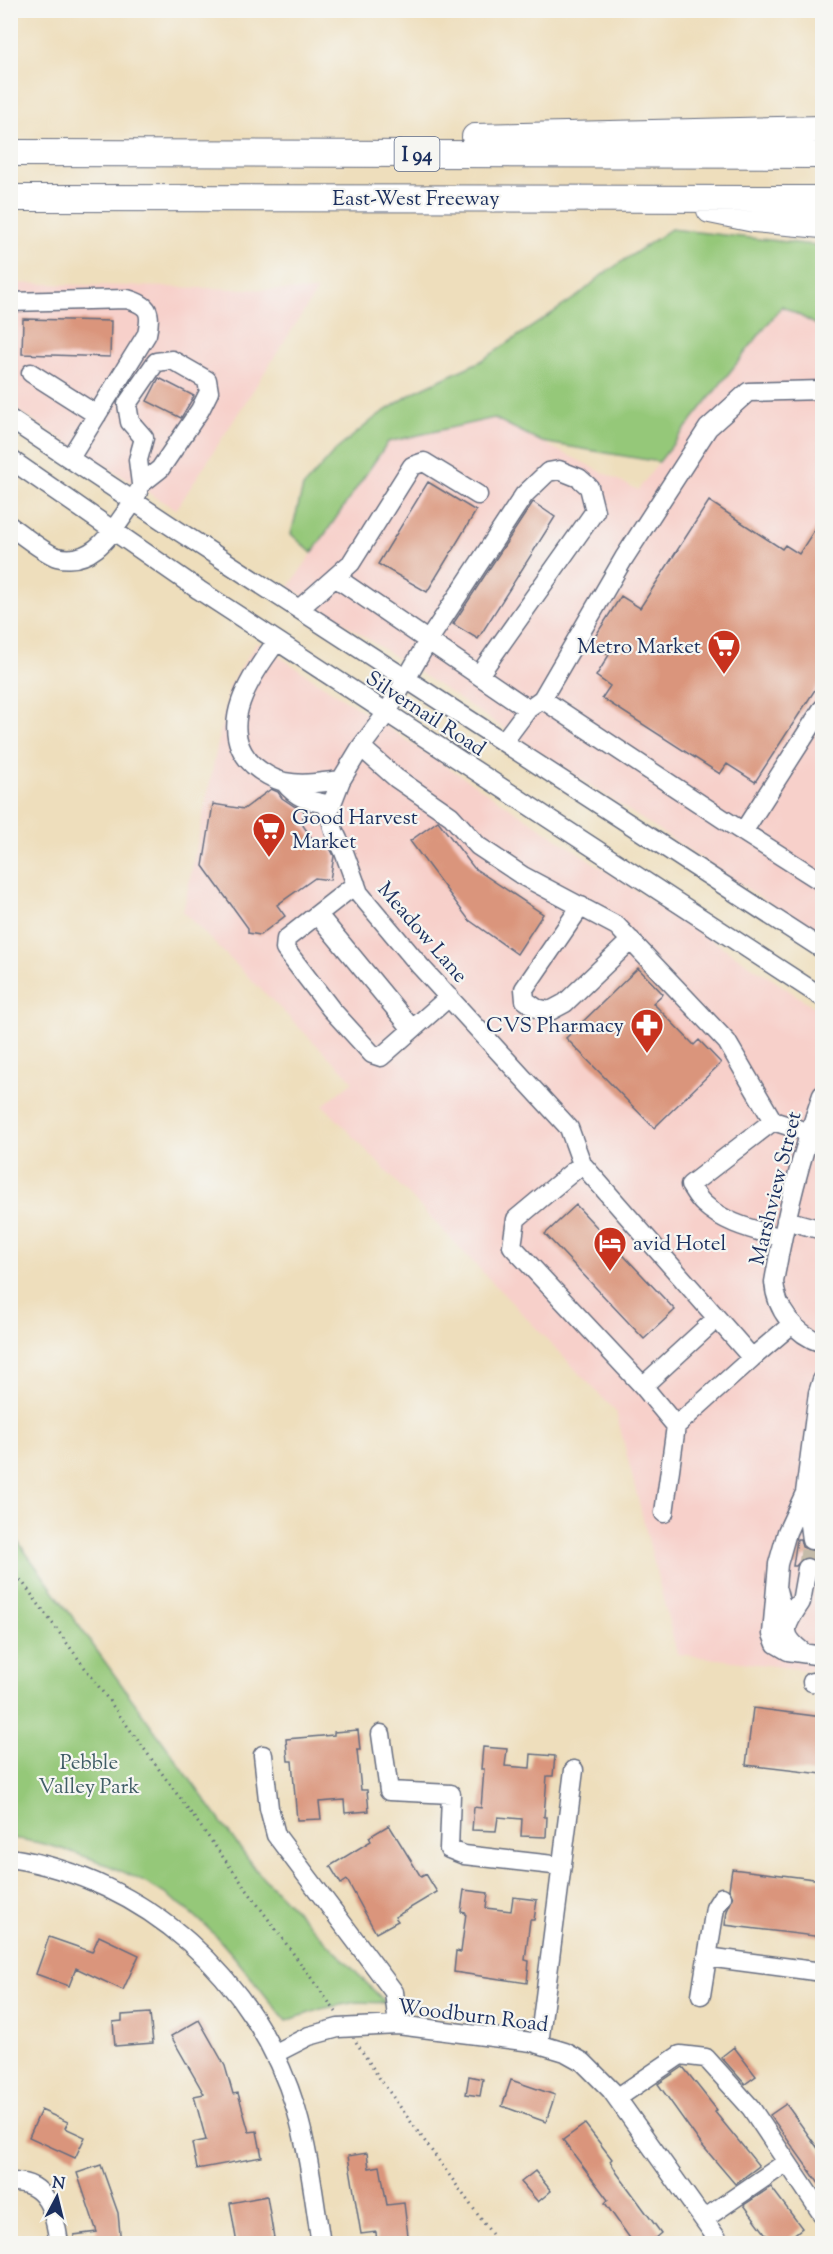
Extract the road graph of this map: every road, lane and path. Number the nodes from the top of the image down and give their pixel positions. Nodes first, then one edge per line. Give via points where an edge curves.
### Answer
1 (822, 129) edge
2 (10, 153) edge
3 (185, 153) junction
4 (822, 155) edge
5 (10, 198) edge
6 (657, 199) junction
7 (822, 199) edge
8 (822, 225) edge
9 (10, 302) edge
10 (31, 373) dead end
11 (822, 390) edge
12 (97, 414) junction
13 (10, 420) edge
14 (69, 458) junction
15 (10, 459) edge
16 (141, 484) junction
17 (477, 495) dead end
18 (134, 501) junction
19 (10, 526) edge
20 (112, 530) junction
21 (335, 577) junction
22 (299, 609) junction
23 (277, 641) junction
24 (428, 641) junction
25 (479, 675) junction
26 (408, 678) junction
27 (535, 704) junction
28 (822, 709) edge
29 (386, 714) junction
30 (504, 741) junction
31 (361, 747) junction
32 (341, 780) junction
33 (284, 782) junction
34 (332, 805) junction
35 (743, 832) junction
36 (822, 882) edge
37 (356, 884) junction
38 (581, 906) junction
39 (318, 915) junction
40 (631, 940) junction
41 (822, 949) edge
42 (449, 997) junction
43 (822, 997) edge
44 (412, 1029) junction
45 (822, 1095) edge
46 (773, 1121) junction
47 (810, 1133) junction
48 (582, 1164) junction
49 (784, 1229) junction
50 (822, 1230) edge
51 (717, 1318) junction
52 (791, 1325) junction
53 (822, 1343) edge
54 (752, 1358) junction
55 (822, 1380) edge
56 (644, 1386) junction
57 (676, 1426) junction
58 (817, 1449) edge
59 (814, 1494) edge
60 (664, 1513) dead end
61 (811, 1540) tunnel mouth
62 (10, 1565) edge
63 (807, 1568) tunnel mouth
64 (776, 1587) junction
65 (801, 1602) junction
66 (804, 1653) junction
67 (822, 1656) edge
68 (381, 1734) dead end
69 (263, 1755) dead end
70 (574, 1770) dead end
71 (10, 1858) edge
72 (562, 1866) junction
73 (722, 1897) dead end
74 (707, 1957) junction
75 (822, 1972) edge
76 (701, 1995) dead end
77 (398, 2025) junction
78 (347, 2027) junction
79 (539, 2044) junction
80 (274, 2054) junction
81 (617, 2098) junction
82 (787, 2162) junction
83 (10, 2182) edge
84 (822, 2214) edge
85 (704, 2220) junction
86 (59, 2244) edge
87 (321, 2244) edge
88 (499, 2244) edge
89 (722, 2244) edge

1 - 3 highway via 315,142
2 - 3 highway, East-West Freeway / I 94
3 - 4 highway, East-West Freeway / I 94
5 - 6 highway, East-West Freeway / I 94
6 - 7 highway, East-West Freeway / I 94
6 - 8 highway via 754,219
9 - 12 street via 127,299 147,308 147,334
10 - 12 street
11 - 27 street via 748,392 708,428
12 - 14 street
13 - 14 street, Silvernail Road
14 - 18 street, Silvernail Road
15 - 20 street, Silvernail Road
16 - 16 street via 138,460 144,438 130,422 127,404 156,362 172,360 207,380 209,392 160,469
16 - 18 street
17 - 21 street via 424,462 412,466 351,563
18 - 20 street
18 - 22 street, Silvernail Road
19 - 20 street via 56,557 78,559 97,550
20 - 23 street, Silvernail Road
21 - 22 street
21 - 24 street
22 - 26 street, Silvernail Road
23 - 29 street, Silvernail Road
23 - 33 street via 253,673 237,712 237,731 239,748 245,757 258,770
24 - 25 street
24 - 25 street, Meadow Lane via 524,495 548,472 559,470 579,478 589,487 595,511
24 - 26 street, Meadow Lane
25 - 27 street
26 - 29 street, Meadow Lane
26 - 30 street, Silvernail Road
27 - 30 street
27 - 35 street
28 - 35 street
29 - 31 street, Meadow Lane
29 - 43 street, Silvernail Road
30 - 41 street, Silvernail Road
31 - 32 street, Meadow Lane
31 - 38 street via 396,778 451,816 478,846 523,876
32 - 33 street
32 - 34 street, Meadow Lane
33 - 34 street via 293,794
34 - 37 street, Meadow Lane via 329,811 334,831
35 - 36 street
37 - 39 street
37 - 42 street, Meadow Lane via 359,893
38 - 40 street via 617,926
38 - 40 street via 524,989 525,1000 536,1008 550,1011 565,1003
39 - 44 street
39 - 44 street via 286,939 285,949 331,1010 372,1054 381,1057
40 - 46 street via 727,1042
42 - 44 street
42 - 48 street, Meadow Lane via 569,1128
45 - 47 street, Marshview Street
46 - 47 street
46 - 49 street via 690,1185 703,1204 746,1228
47 - 49 street, Marshview Street
48 - 51 street
48 - 56 street via 516,1219 512,1246
49 - 50 street
49 - 52 street, Marshview Street via 774,1282 775,1293
51 - 54 street
51 - 56 street
52 - 53 street
52 - 54 street
54 - 57 street
55 - 58 street via 818,1393
56 - 57 street
57 - 60 street
58 - 59 street
59 - 61 street
59 - 64 street via 787,1532
62 - 78 path
63 - 65 street
64 - 65 street via 785,1608 792,1609
64 - 66 street via 772,1634 776,1644
65 - 66 street via 786,1632 790,1643
66 - 67 street
68 - 72 street via 389,1791 451,1794 449,1849 464,1855
69 - 77 street via 276,1835 394,1992
70 - 72 street
71 - 80 street via 49,1865 102,1884 175,1928 236,1992
72 - 79 street
73 - 74 street via 715,1908
74 - 75 street
74 - 76 street
77 - 78 street, Woodburn Road
77 - 79 street, Woodburn Road
78 - 80 street, Woodburn Road via 309,2036
78 - 88 path
79 - 81 street, Woodburn Road via 583,2062
80 - 87 street via 296,2110
81 - 82 street via 680,2055 706,2058 751,2108
81 - 85 street, Woodburn Road
82 - 84 street
82 - 85 street
83 - 86 street via 34,2187 50,2203
85 - 89 street, Woodburn Road

